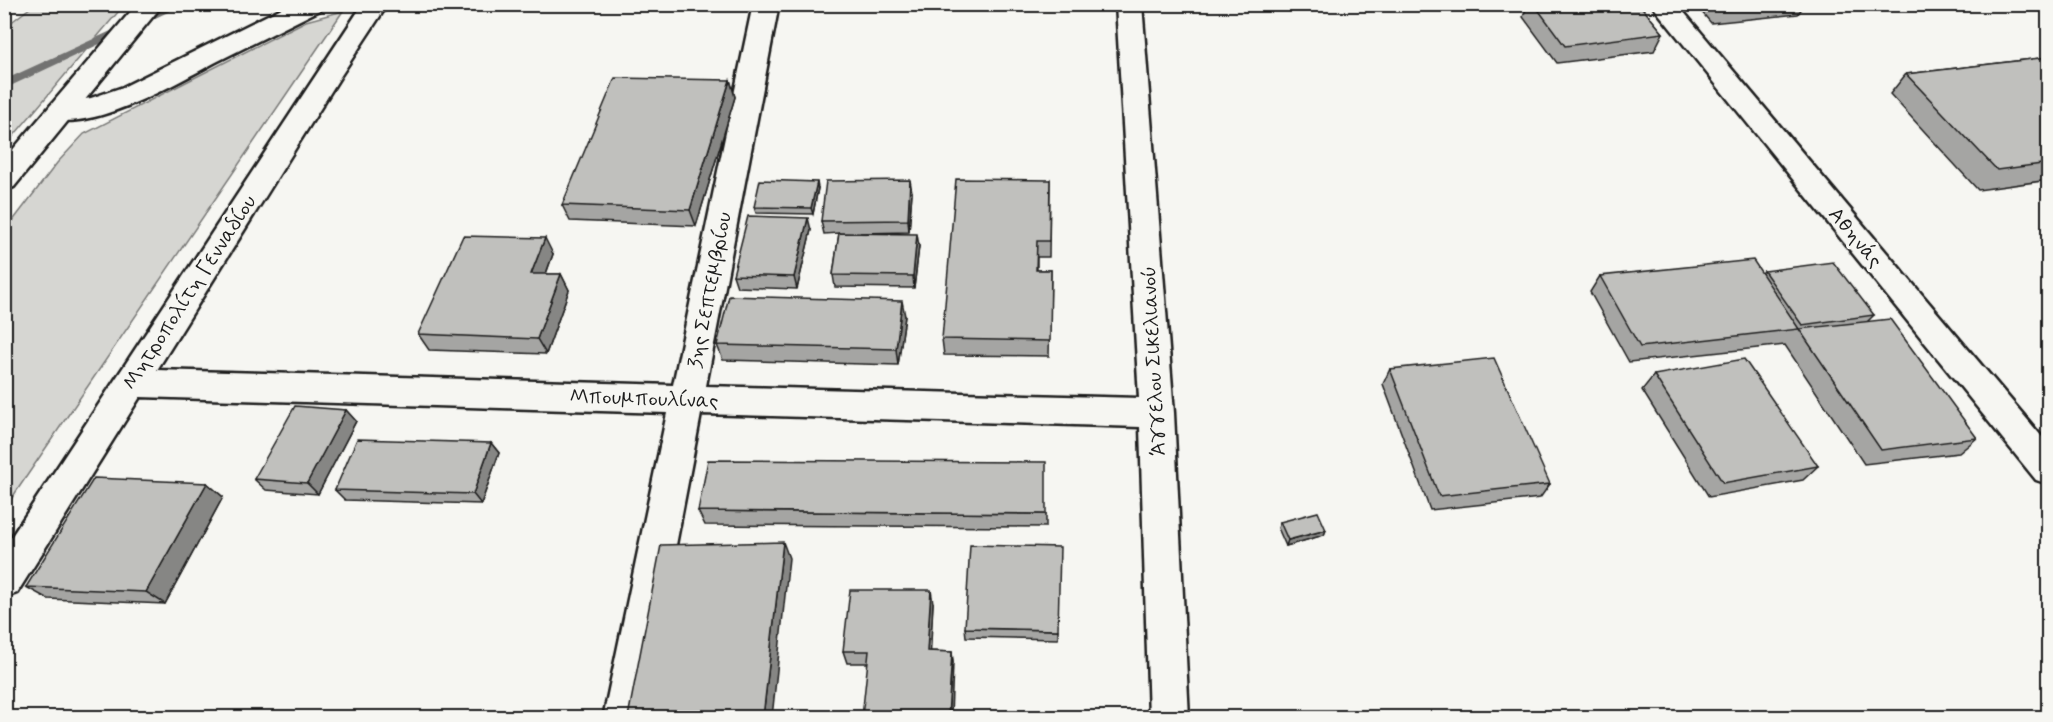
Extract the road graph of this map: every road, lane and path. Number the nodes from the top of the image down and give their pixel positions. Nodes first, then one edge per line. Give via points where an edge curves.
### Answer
1 (151, 4) edge
2 (311, 4) edge
3 (376, 4) edge
4 (766, 4) edge
5 (1129, 4) edge
6 (1663, 4) edge
7 (61, 112) junction
8 (4, 180) edge
9 (131, 383) junction
10 (687, 399) junction
11 (1157, 413) junction
12 (2049, 469) edge
13 (4, 581) edge
14 (623, 717) edge
15 (1169, 717) edge

1 - 7 street
2 - 7 street via 133,93
3 - 9 street, Μητροπολίτη Γενναδίου
4 - 10 street, 3ης Σεπτεμβρίου
5 - 11 street, Άγγελου Σικελιανού
6 - 12 street, Αθηνάς
7 - 8 street
9 - 10 street, Μπουμπουλίνας
9 - 13 street, Μητροπολίτη Γενναδίου
10 - 11 street, Μπουμπουλίνας
10 - 14 street, 3ης Σεπτεμβρίου
11 - 15 street, Άγγελου Σικελιανού

